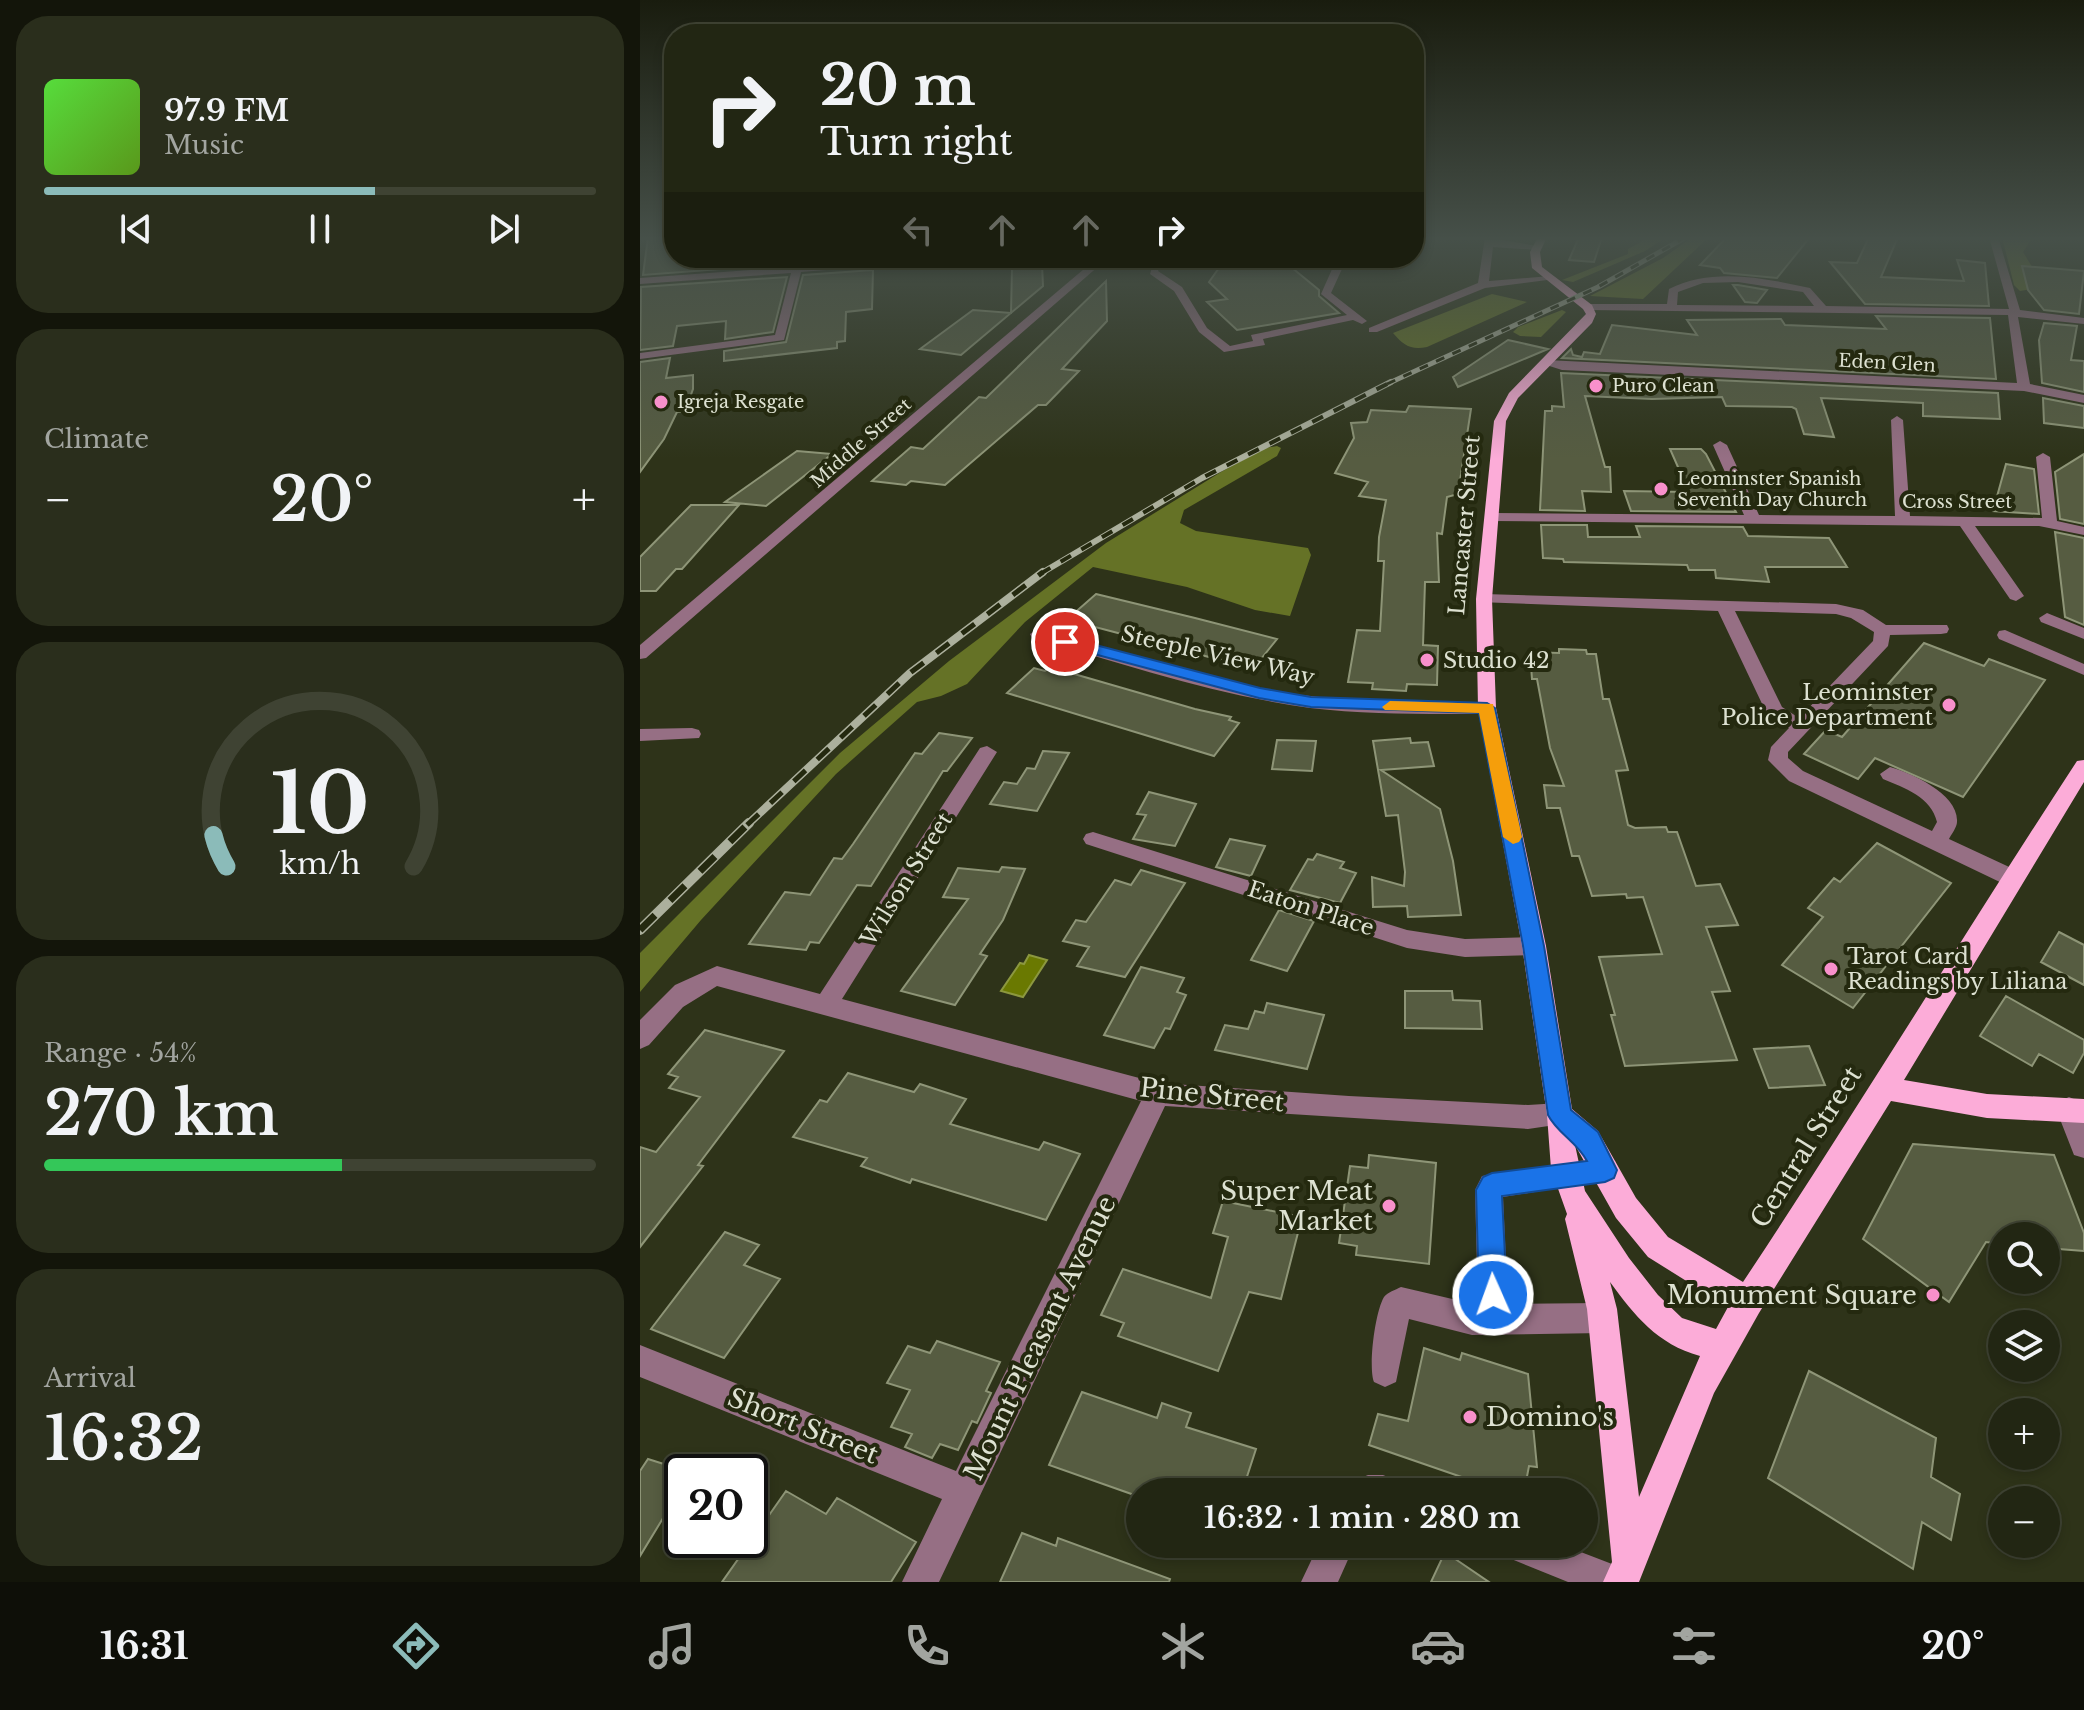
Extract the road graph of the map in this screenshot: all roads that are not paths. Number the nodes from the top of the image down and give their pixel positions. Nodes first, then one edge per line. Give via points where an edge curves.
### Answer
1 (786, 311) edge
2 (1041, 311) edge
3 (1191, 311) edge
4 (1348, 311) edge
5 (1420, 311) edge
6 (1590, 311) edge
7 (1958, 311) edge
8 (2015, 312) junction
9 (1355, 316) junction
10 (2084, 321) edge
11 (1373, 330) junction
12 (1384, 339) dead end
13 (640, 356) edge
14 (1546, 363) junction
15 (2024, 387) junction
16 (2084, 399) edge
17 (1897, 420) dead end
18 (1720, 445) dead end
19 (2043, 457) dead end
20 (1493, 517) junction
21 (1754, 520) junction
22 (1903, 522) junction
23 (1965, 522) junction
24 (2050, 523) junction
25 (2084, 531) edge
26 (2016, 596) dead end
27 (1484, 599) junction
28 (1724, 605) junction
29 (2047, 618) dead end
30 (1941, 629) dead end
31 (1882, 630) junction
32 (1038, 634) dead end
33 (2084, 634) edge
34 (2005, 635) dead end
35 (640, 654) edge
36 (2084, 670) edge
37 (1487, 708) junction
38 (1801, 727) junction
39 (692, 734) dead end
40 (640, 735) edge
41 (987, 752) dead end
42 (2084, 766) edge
43 (1890, 774) dead end
44 (1093, 839) dead end
45 (1937, 843) junction
46 (2012, 878) junction
47 (1534, 946) junction
48 (826, 1005) junction
49 (640, 1038) edge
50 (1884, 1088) junction
51 (1158, 1094) junction
52 (2076, 1110) edge
53 (1560, 1115) junction
54 (2084, 1146) edge
55 (1605, 1170) junction
56 (1571, 1187) junction
57 (1748, 1302) junction
58 (1603, 1318) junction
59 (1494, 1321) junction
60 (1724, 1346) junction
61 (640, 1361) edge
62 (1385, 1371) dead end
63 (966, 1492) junction
64 (1331, 1558) edge
65 (1562, 1558) edge
66 (1620, 1576) edge
67 (920, 1582) edge
68 (1319, 1582) edge

1 - 13 street via 780,338 740,343 735,335 713,335 688,340 682,351
2 - 35 street, Middle Street
3 - 9 street via 1203,330 1228,350 1261,343 1255,337
4 - 9 street
5 - 11 street
6 - 14 main road, Lancaster Street via 1588,321
7 - 8 street
8 - 10 street
8 - 15 street
9 - 11 street
11 - 12 street
14 - 15 street, Eden Glen
14 - 20 main road, Lancaster Street via 1503,411
15 - 16 street, Eden Glen
17 - 22 street
18 - 21 street
19 - 24 street
20 - 21 street, Cross Street
20 - 27 main road, Lancaster Street
21 - 22 street, Cross Street
22 - 23 street, Cross Street
23 - 24 street, Cross Street
23 - 26 street
24 - 25 street, Cross Street
27 - 28 street
27 - 37 main road, Lancaster Street
28 - 31 street via 1843,609
28 - 38 street via 1774,710
29 - 33 street
30 - 31 street
31 - 38 street via 1882,642
32 - 37 street, Steeple View Way via 1285,698 1360,706
34 - 36 street
37 - 47 main road, Lancaster Street
38 - 45 street via 1777,756 1788,771
39 - 40 street
41 - 48 street, Wilson Street
42 - 46 main road, Central Street
43 - 45 street via 1943,806 1947,822
44 - 47 street, Eaton Place via 1407,939 1465,948
45 - 46 street
46 - 50 main road, Central Street
47 - 53 main road, Lancaster Street
48 - 49 street, Pine Street via 717,976 693,983
48 - 51 street, Pine Street
50 - 52 main road via 1987,1106
50 - 57 main road, Central Street
51 - 53 street, Pine Street via 1349,1108
51 - 63 street, Mount Pleasant Avenue
52 - 54 street
53 - 55 main road via 1589,1140
53 - 56 main road, Lancaster Street via 1560,1142
55 - 56 street
55 - 57 main road via 1626,1208 1658,1247
56 - 58 main road
56 - 59 street via 1497,1182 1489,1190
56 - 60 main road, Lancaster Street via 1611,1257 1655,1315 1673,1330
57 - 60 main road, Central Street
58 - 59 street
58 - 66 main road
59 - 62 street via 1401,1302
60 - 66 main road, Central Street via 1702,1383
61 - 63 street, Short Street
63 - 67 street, Mount Pleasant Avenue
64 - 68 street
65 - 66 street

